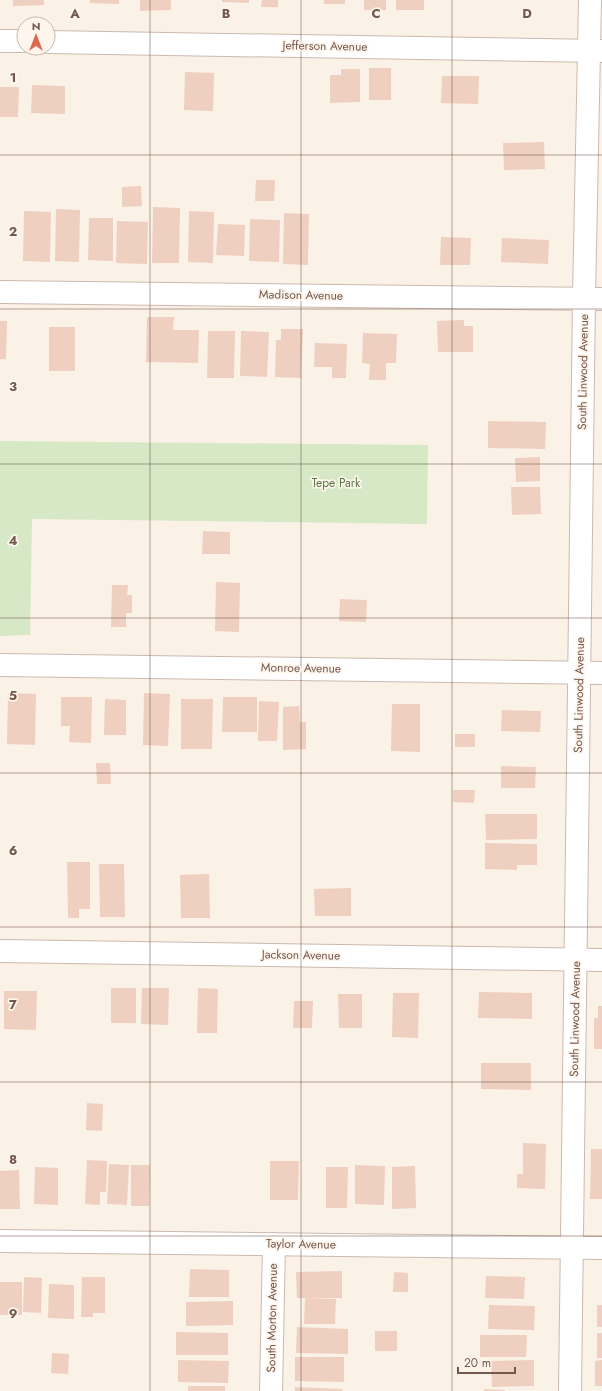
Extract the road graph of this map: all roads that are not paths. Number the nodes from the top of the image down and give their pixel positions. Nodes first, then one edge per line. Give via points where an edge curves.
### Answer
1 (590, 0) edge
2 (0, 41) edge
3 (16, 41) edge
4 (56, 42) edge
5 (596, 51) edge
6 (0, 292) edge
7 (593, 298) edge
8 (0, 665) edge
9 (580, 673) junction
10 (602, 673) edge
11 (0, 951) edge
12 (576, 960) junction
13 (602, 960) edge
14 (0, 1241) edge
15 (274, 1244) junction
16 (572, 1248) junction
17 (602, 1248) edge
18 (271, 1391) edge
19 (570, 1391) edge

1 - 5 street, South Linwood Avenue
2 - 3 street
4 - 5 street, Jefferson Avenue
5 - 7 street, South Linwood Avenue
6 - 7 street, Madison Avenue
7 - 9 street, South Linwood Avenue
8 - 9 street, Monroe Avenue
9 - 10 street, Monroe Avenue
9 - 12 street, South Linwood Avenue
11 - 12 street, Jackson Avenue
12 - 13 street, Jackson Avenue
12 - 16 street, South Linwood Avenue
14 - 15 street, Taylor Avenue
15 - 16 street, Taylor Avenue
15 - 18 street, South Morton Avenue
16 - 17 street, Taylor Avenue
16 - 19 street, South Linwood Avenue

